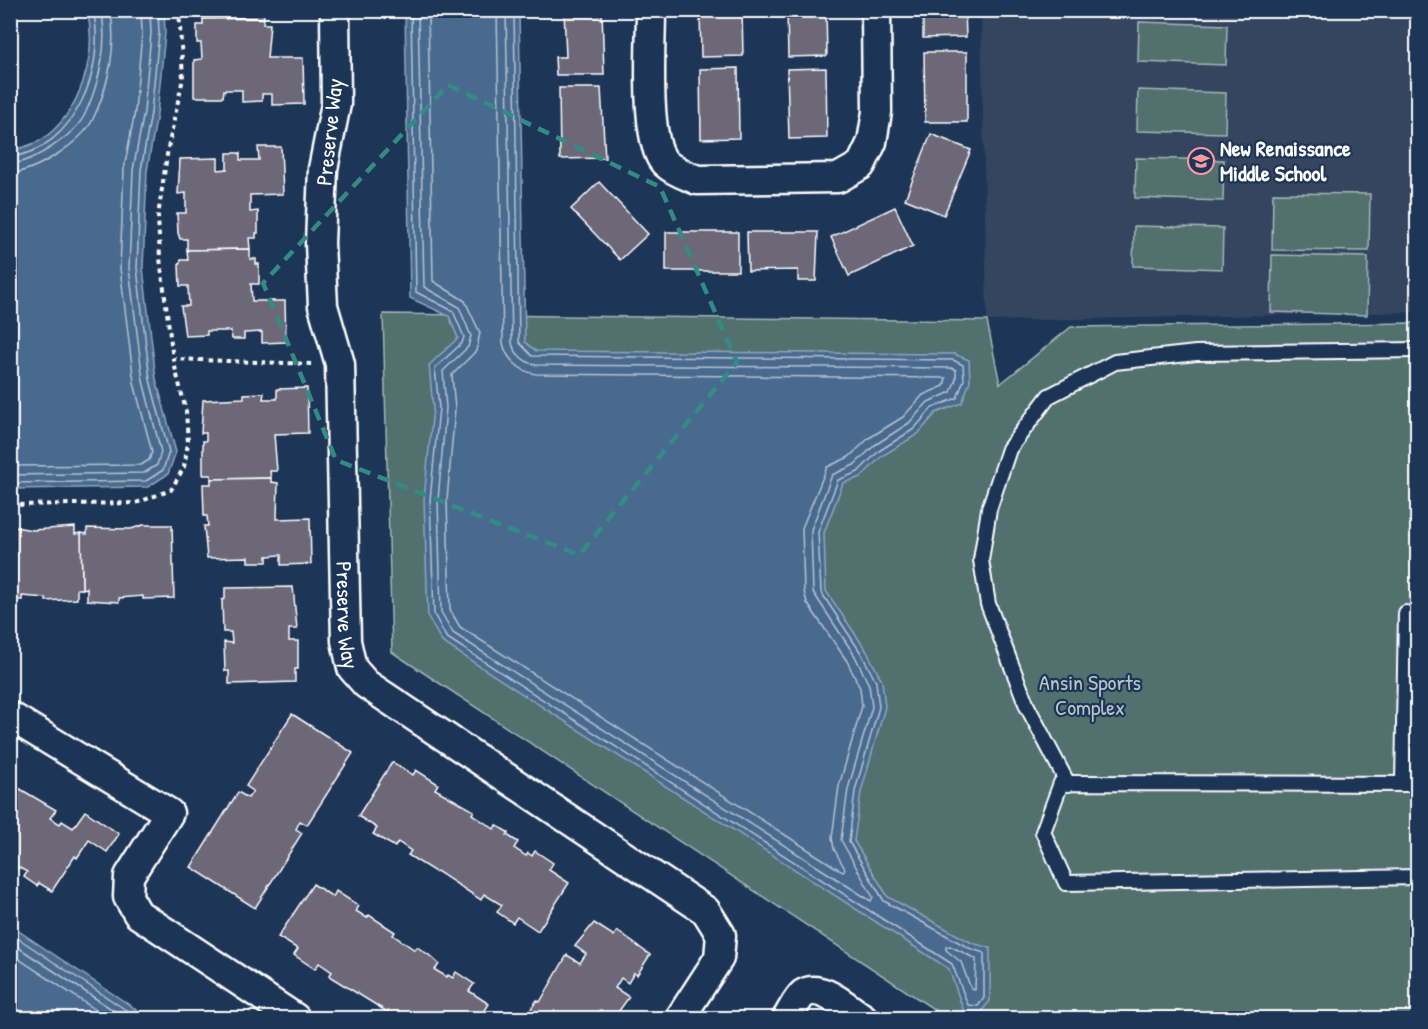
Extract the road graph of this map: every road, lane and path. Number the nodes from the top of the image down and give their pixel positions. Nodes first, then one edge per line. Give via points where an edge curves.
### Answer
1 (179, 10) edge
2 (335, 10) edge
3 (651, 10) edge
4 (876, 10) edge
5 (1418, 350) edge
6 (173, 359) junction
7 (340, 364) junction
8 (10, 505) edge
9 (1406, 613) dead end
10 (10, 716) edge
11 (1068, 783) junction
12 (1403, 784) junction
13 (1418, 784) edge
14 (1418, 876) edge
15 (295, 1018) edge
16 (680, 1018) edge
17 (787, 1018) edge
18 (863, 1018) edge

1 - 6 path via 183,78 158,216
2 - 7 street, Preserve Way via 336,104 323,169 320,243 323,306
3 - 4 street via 656,144 662,160 697,180 838,177 861,165 872,142 877,112
5 - 11 lane via 1196,353 1115,362 1049,396 1009,449 989,509 981,560 988,604 1027,706
6 - 7 path
6 - 8 path via 186,411 188,443 184,467 171,490 135,504
7 - 16 street, Preserve Way via 346,641 351,668 366,684 706,911 721,935 719,958
9 - 12 lane
10 - 15 street via 169,813 129,876 128,897 138,914
11 - 12 lane
11 - 14 lane via 1060,783 1043,831 1066,883
12 - 13 lane
17 - 18 street via 802,995 814,990

